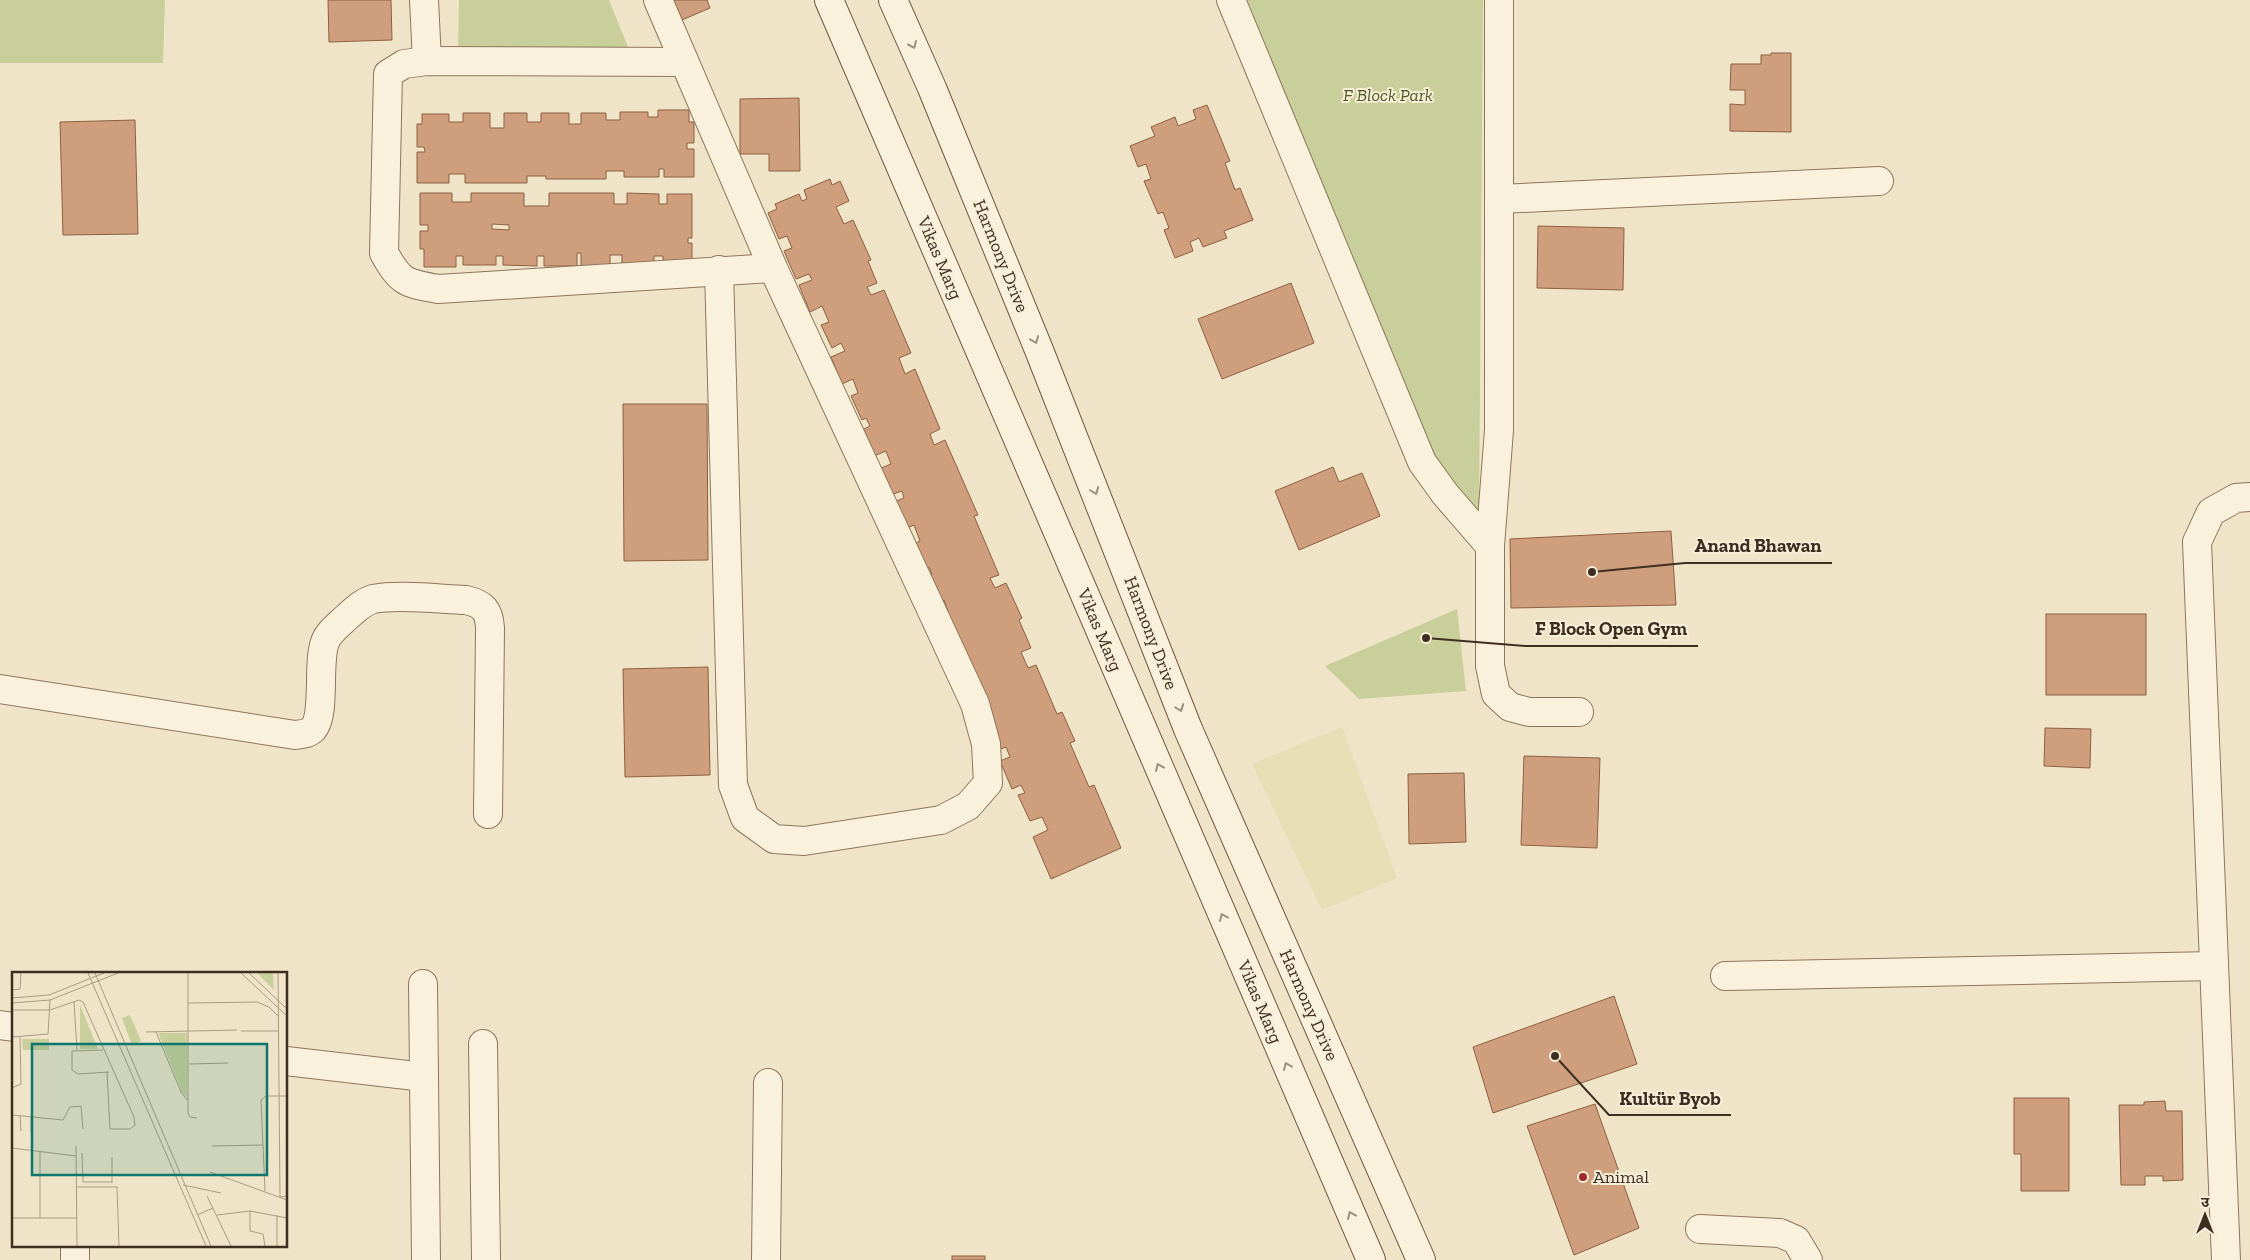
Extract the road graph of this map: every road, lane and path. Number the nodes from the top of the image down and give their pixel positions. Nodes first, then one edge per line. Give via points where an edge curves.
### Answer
1 (424, 0) edge
2 (658, 0) edge
3 (830, 0) edge
4 (893, 0) edge
5 (1231, 0) edge
6 (1499, 0) edge
7 (427, 62) junction
8 (684, 62) junction
9 (1879, 181) dead end
10 (1500, 199) junction
11 (773, 268) junction
12 (719, 270) junction
13 (2250, 498) edge
14 (1490, 546) junction
15 (0, 689) edge
16 (1579, 712) dead end
17 (488, 814) dead end
18 (2214, 966) junction
19 (1725, 976) dead end
20 (423, 984) dead end
21 (482, 1044) dead end
22 (288, 1061) edge
23 (424, 1077) junction
24 (768, 1083) dead end
25 (1700, 1229) dead end
26 (426, 1260) edge
27 (486, 1260) edge
28 (766, 1260) edge
29 (1370, 1260) edge
30 (1421, 1260) edge
31 (1808, 1260) edge
32 (2226, 1260) edge

1 - 7 street
2 - 8 street
29 -> 3 street, Vikas Marg
4 -> 30 street, Harmony Drive via 1040,350 1188,729
5 - 14 street via 1422,462
6 - 10 street
7 - 8 street
7 - 12 street via 404,64 388,74 384,253 395,272 410,284 438,289
8 - 11 street
9 - 10 street
10 - 14 street via 1499,430
11 - 12 street
11 - 12 street via 974,704 986,744 988,783 968,806 942,820 804,841 774,839 745,818 733,785
13 - 18 street via 2236,498 2211,512 2197,542
14 - 16 street via 1490,666 1496,694 1510,706 1529,712
15 - 17 street via 295,735 306,733 313,728 318,717 325,642 360,606 385,598 466,600 486,608 490,618
18 - 19 street
18 - 32 street
20 - 23 street
21 - 27 street
22 - 23 street
23 - 26 street
24 - 28 street
25 - 31 street via 1780,1233 1796,1240

